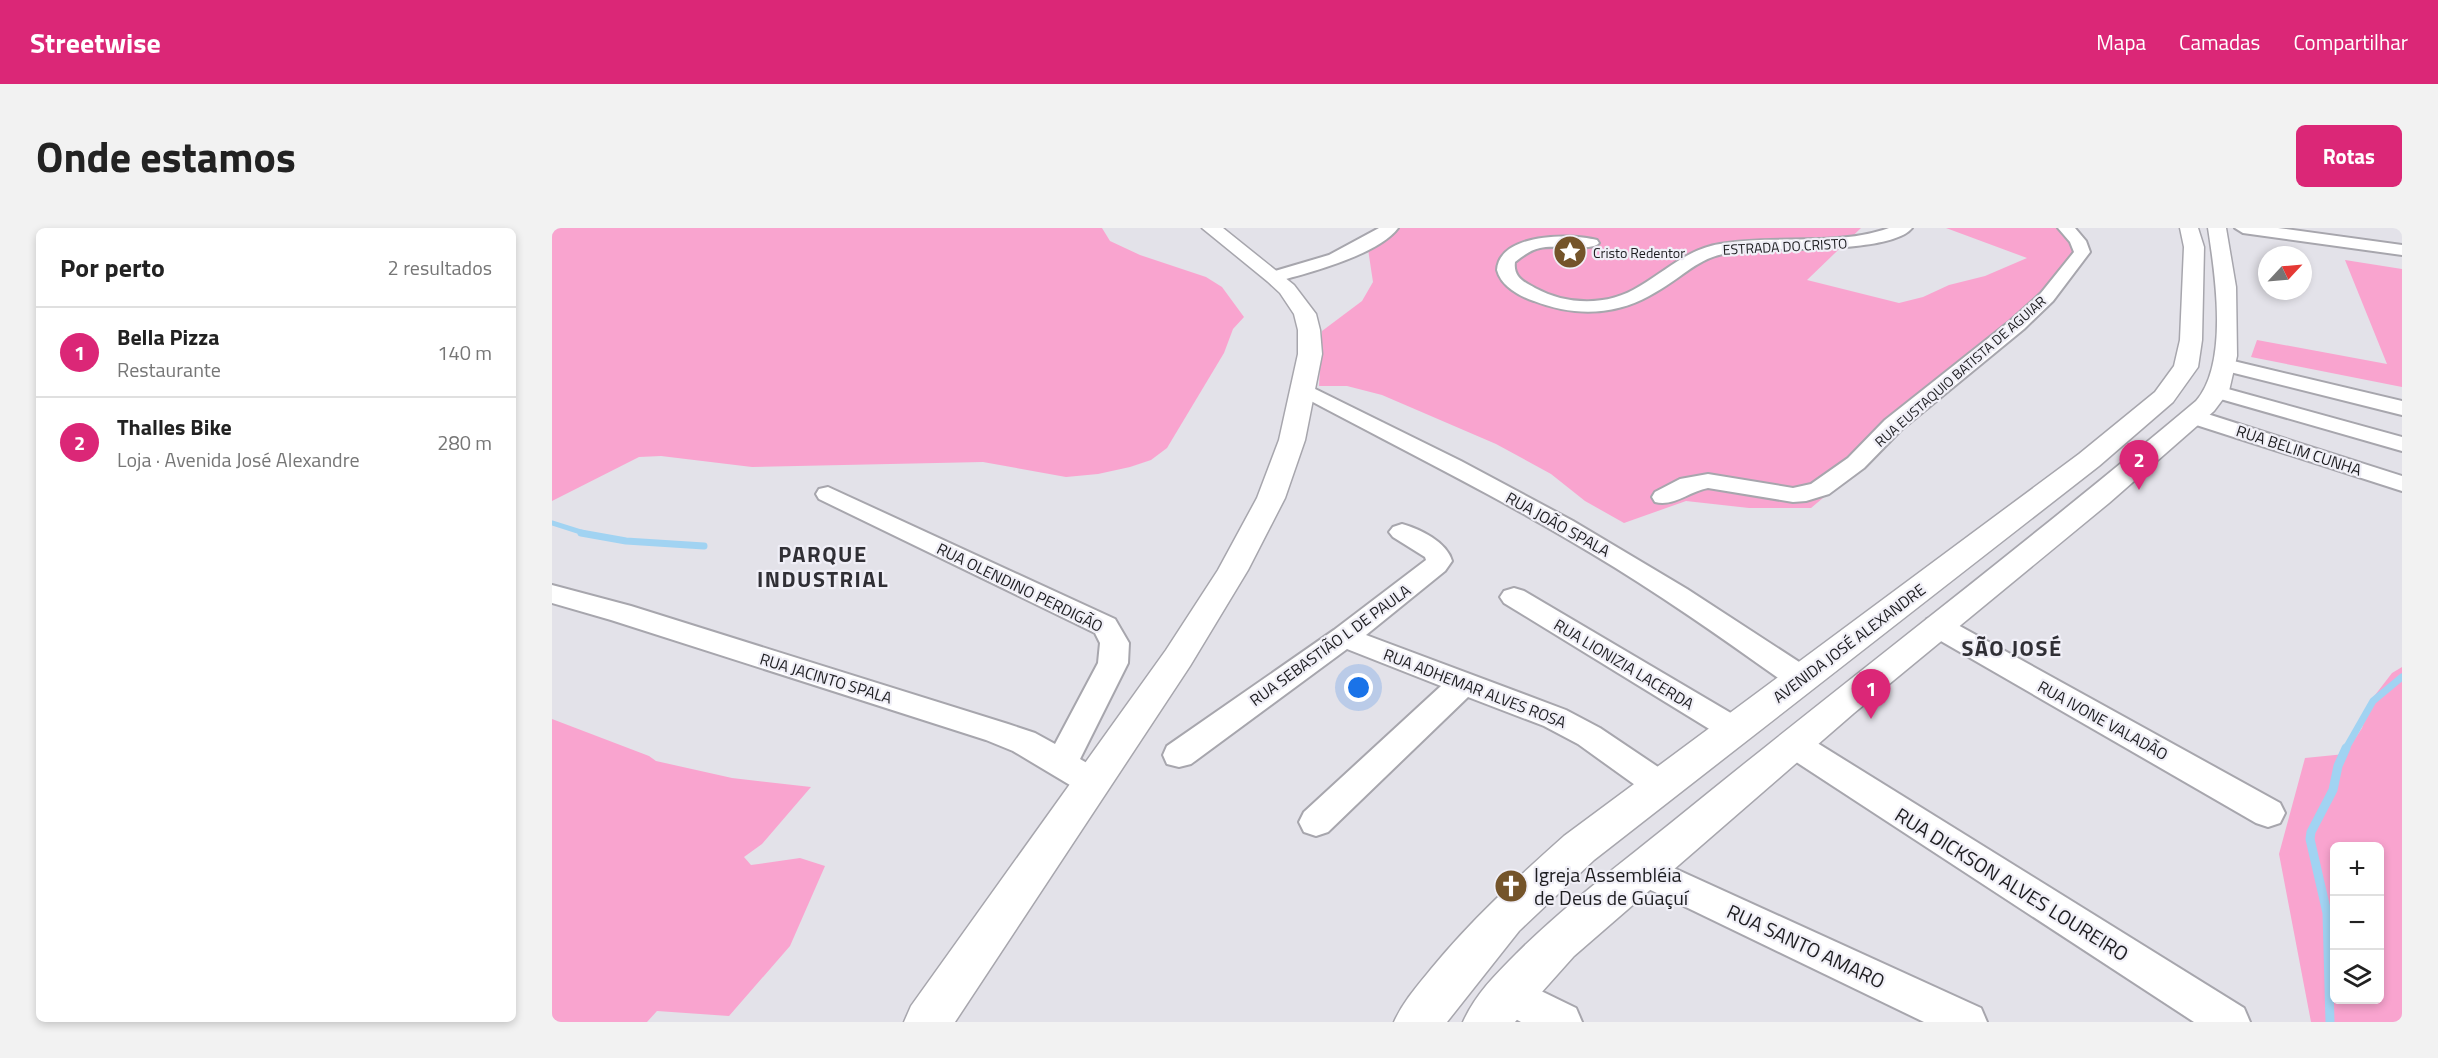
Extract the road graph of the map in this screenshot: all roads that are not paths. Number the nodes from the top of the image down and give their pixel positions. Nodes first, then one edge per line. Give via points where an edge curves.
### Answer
1 (1211, 228) edge
2 (1390, 228) edge
3 (1904, 228) edge
4 (2066, 228) edge
5 (2189, 228) edge
6 (2217, 228) edge
7 (2242, 228) edge
8 (1719, 230) dead end
9 (1591, 243) dead end
10 (1721, 248) junction
11 (2402, 250) edge
12 (2193, 267) junction
13 (2225, 273) junction
14 (1274, 277) junction
15 (2221, 378) junction
16 (1303, 388) junction
17 (2402, 408) edge
18 (2195, 417) junction
19 (2402, 444) edge
20 (2093, 457) junction
21 (2130, 472) junction
22 (2402, 484) edge
23 (828, 494) dead end
24 (1664, 497) dead end
25 (1402, 532) dead end
26 (552, 594) edge
27 (1514, 597) dead end
28 (1937, 626) junction
29 (1344, 637) junction
30 (1836, 652) junction
31 (1802, 679) junction
32 (1872, 679) junction
33 (1465, 682) junction
34 (1735, 730) junction
35 (1795, 745) junction
36 (1179, 755) dead end
37 (1060, 765) junction
38 (1092, 782) junction
39 (1661, 786) junction
40 (2268, 813) dead end
41 (1316, 822) dead end
42 (1645, 870) junction
43 (1498, 1008) edge
44 (928, 1022) edge
45 (1418, 1022) edge
46 (1562, 1022) edge
47 (1967, 1022) edge
48 (2230, 1022) edge

1 - 14 main road
2 - 14 street via 1338,258
3 - 10 street, ESTRADA DO CRISTO via 1846,243
4 - 24 street, RUA EUSTAQUIO BATISTA DE AGUIAR via 2082,252 2047,297 1829,483 1806,494 1793,495 1708,481 1689,484
5 - 12 main road, AVENIDA JOSÉ ALEXANDRE
6 - 13 main road
7 - 11 street
8 - 10 street via 1716,236
9 - 10 street, ESTRADA DO CRISTO via 1534,243 1507,260 1506,275 1529,292 1555,303 1603,305 1635,297 1688,259
12 - 13 main road
12 - 20 main road, AVENIDA JOSÉ ALEXANDRE via 2191,340 2182,376 2164,398
13 - 15 main road
14 - 16 main road via 1300,307 1309,330 1310,354
15 - 17 street
15 - 18 main road
15 - 19 street
16 - 31 street, RUA JOÃO SPALA via 1600,547 1690,602
16 - 38 main road via 1292,440 1271,498 1233,570
18 - 21 main road
18 - 22 street, RUA BELIM CUNHA
20 - 21 main road
20 - 30 main road, AVENIDA JOSÉ ALEXANDRE
21 - 28 main road
23 - 37 street, RUA OLENDINO PERDIGÃO via 1105,626 1112,634 1116,653 1113,663
25 - 29 street, RUA SEBASTIÃO L DE PAULA via 1433,549 1439,561
26 - 37 street, RUA JACINTO SPALA via 997,732 1024,742
27 - 34 street, RUA LIONIZIA LACERDA
28 - 32 main road
28 - 40 street, RUA IVONE VALADÃO
29 - 33 street, RUA ADHEMAR ALVES ROSA
29 - 36 street, RUA SEBASTIÃO L DE PAULA
30 - 31 main road, AVENIDA JOSÉ ALEXANDRE
30 - 32 main road via 1840,662
31 - 34 main road, AVENIDA JOSÉ ALEXANDRE
32 - 35 main road
33 - 39 street, RUA ADHEMAR ALVES ROSA via 1575,727
33 - 41 street
34 - 39 main road, AVENIDA JOSÉ ALEXANDRE
35 - 42 main road
35 - 48 street, RUA DICKSON ALVES LOUREIRO
37 - 38 street, RUA JACINTO SPALA
38 - 44 main road
39 - 45 main road, AVENIDA JOSÉ ALEXANDRE via 1579,848 1520,901
42 - 43 main road via 1558,942
42 - 47 street, RUA SANTO AMARO
43 - 46 street

